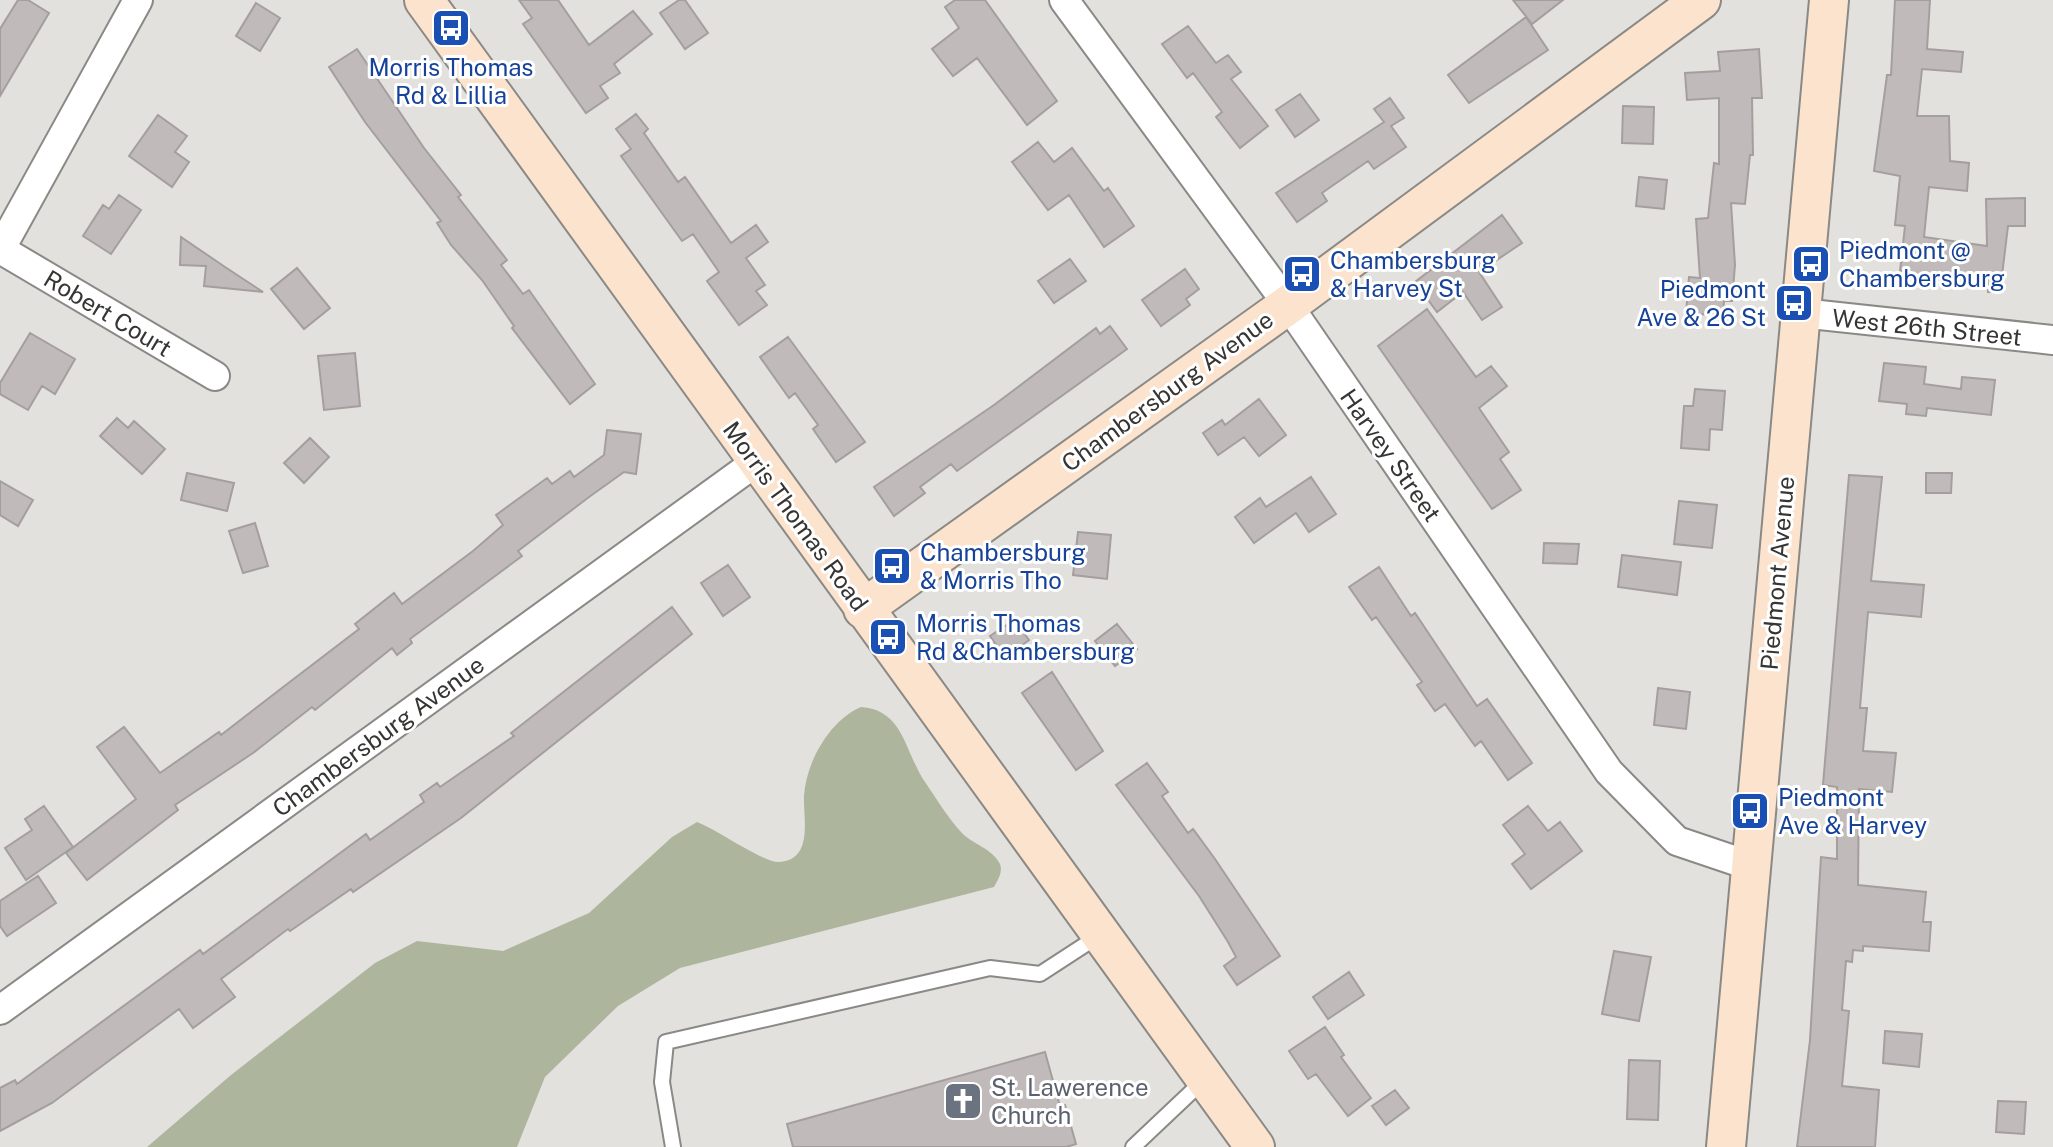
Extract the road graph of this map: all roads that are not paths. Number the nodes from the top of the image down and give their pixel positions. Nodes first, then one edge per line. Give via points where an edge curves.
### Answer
1 (138, 0) edge
2 (1064, 0) edge
3 (1701, 0) edge
4 (1829, 0) edge
5 (429, 2) edge
6 (0, 250) edge
7 (1288, 305) junction
8 (1801, 313) junction
9 (2053, 340) edge
10 (215, 376) dead end
11 (756, 462) junction
12 (863, 609) junction
13 (1751, 866) junction
14 (1101, 935) junction
15 (0, 1010) edge
16 (1205, 1079) junction
17 (673, 1147) edge
18 (1133, 1147) edge
19 (1255, 1147) edge
20 (1726, 1147) edge

1 - 6 street
2 - 7 street, Harvey Street
3 - 7 main road, Chambersburg Avenue
4 - 8 main road, Piedmont Avenue
5 - 11 main road, Morris Thomas Road
6 - 10 street, Robert Court
7 - 12 main road, Chambersburg Avenue
7 - 13 street, Harvey Street via 1609,772 1677,841
8 - 9 street, West 26th Street
8 - 13 main road, Piedmont Avenue
11 - 12 main road, Morris Thomas Road
11 - 15 street, Chambersburg Avenue
12 - 14 main road, Morris Thomas Road
13 - 20 main road, Piedmont Avenue
14 - 16 main road, Morris Thomas Road
14 - 17 lane via 1040,974 990,968 666,1042 662,1082
16 - 18 lane
16 - 19 main road, Morris Thomas Road

